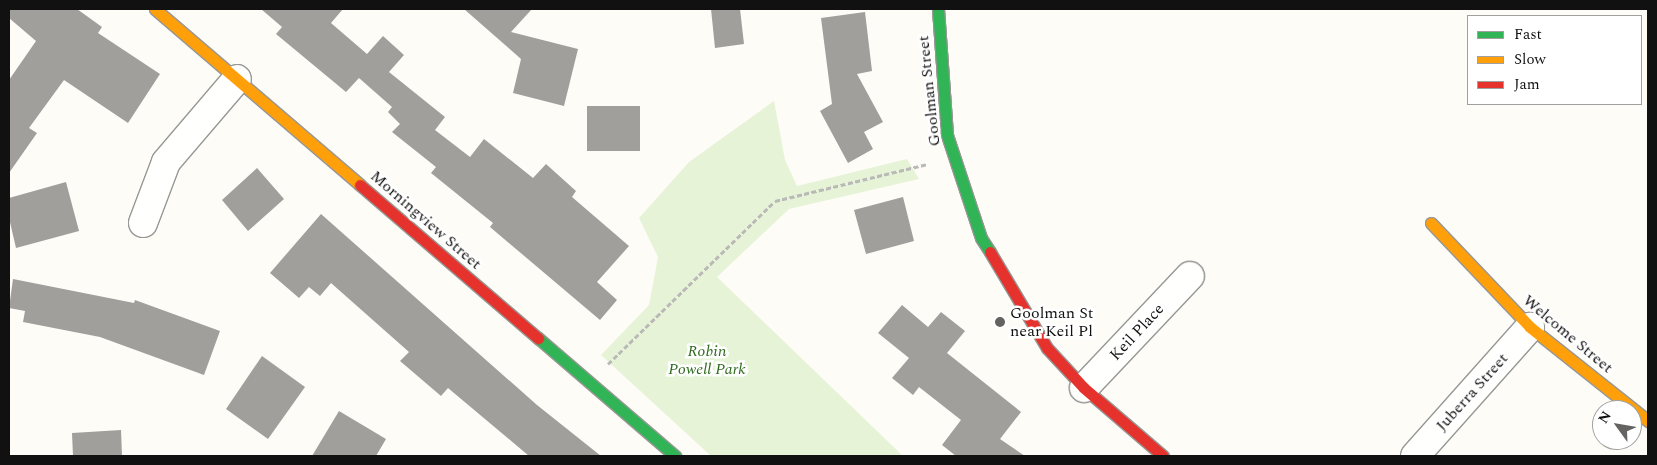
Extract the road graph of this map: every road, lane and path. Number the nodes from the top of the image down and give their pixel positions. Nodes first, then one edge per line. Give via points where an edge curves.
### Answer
1 (155, 9) edge
2 (938, 9) edge
3 (237, 79) junction
4 (931, 163) dead end
5 (143, 223) dead end
6 (1430, 223) dead end
7 (1190, 276) dead end
8 (1530, 327) junction
9 (589, 382) junction
10 (1084, 388) junction
11 (1648, 421) edge
12 (675, 456) edge
13 (1163, 456) edge
14 (1414, 456) edge

1 - 3 street, Morningview Street
2 - 10 street, Goolman Street via 947,135 981,238 1047,348
3 - 5 street via 166,162
3 - 9 street, Morningview Street
4 - 9 path via 775,201
6 - 8 street, Welcome Street
7 - 10 street, Keil Place
8 - 11 street, Welcome Street
8 - 14 street, Juberra Street
9 - 12 street, Morningview Street
10 - 13 street, Goolman Street

